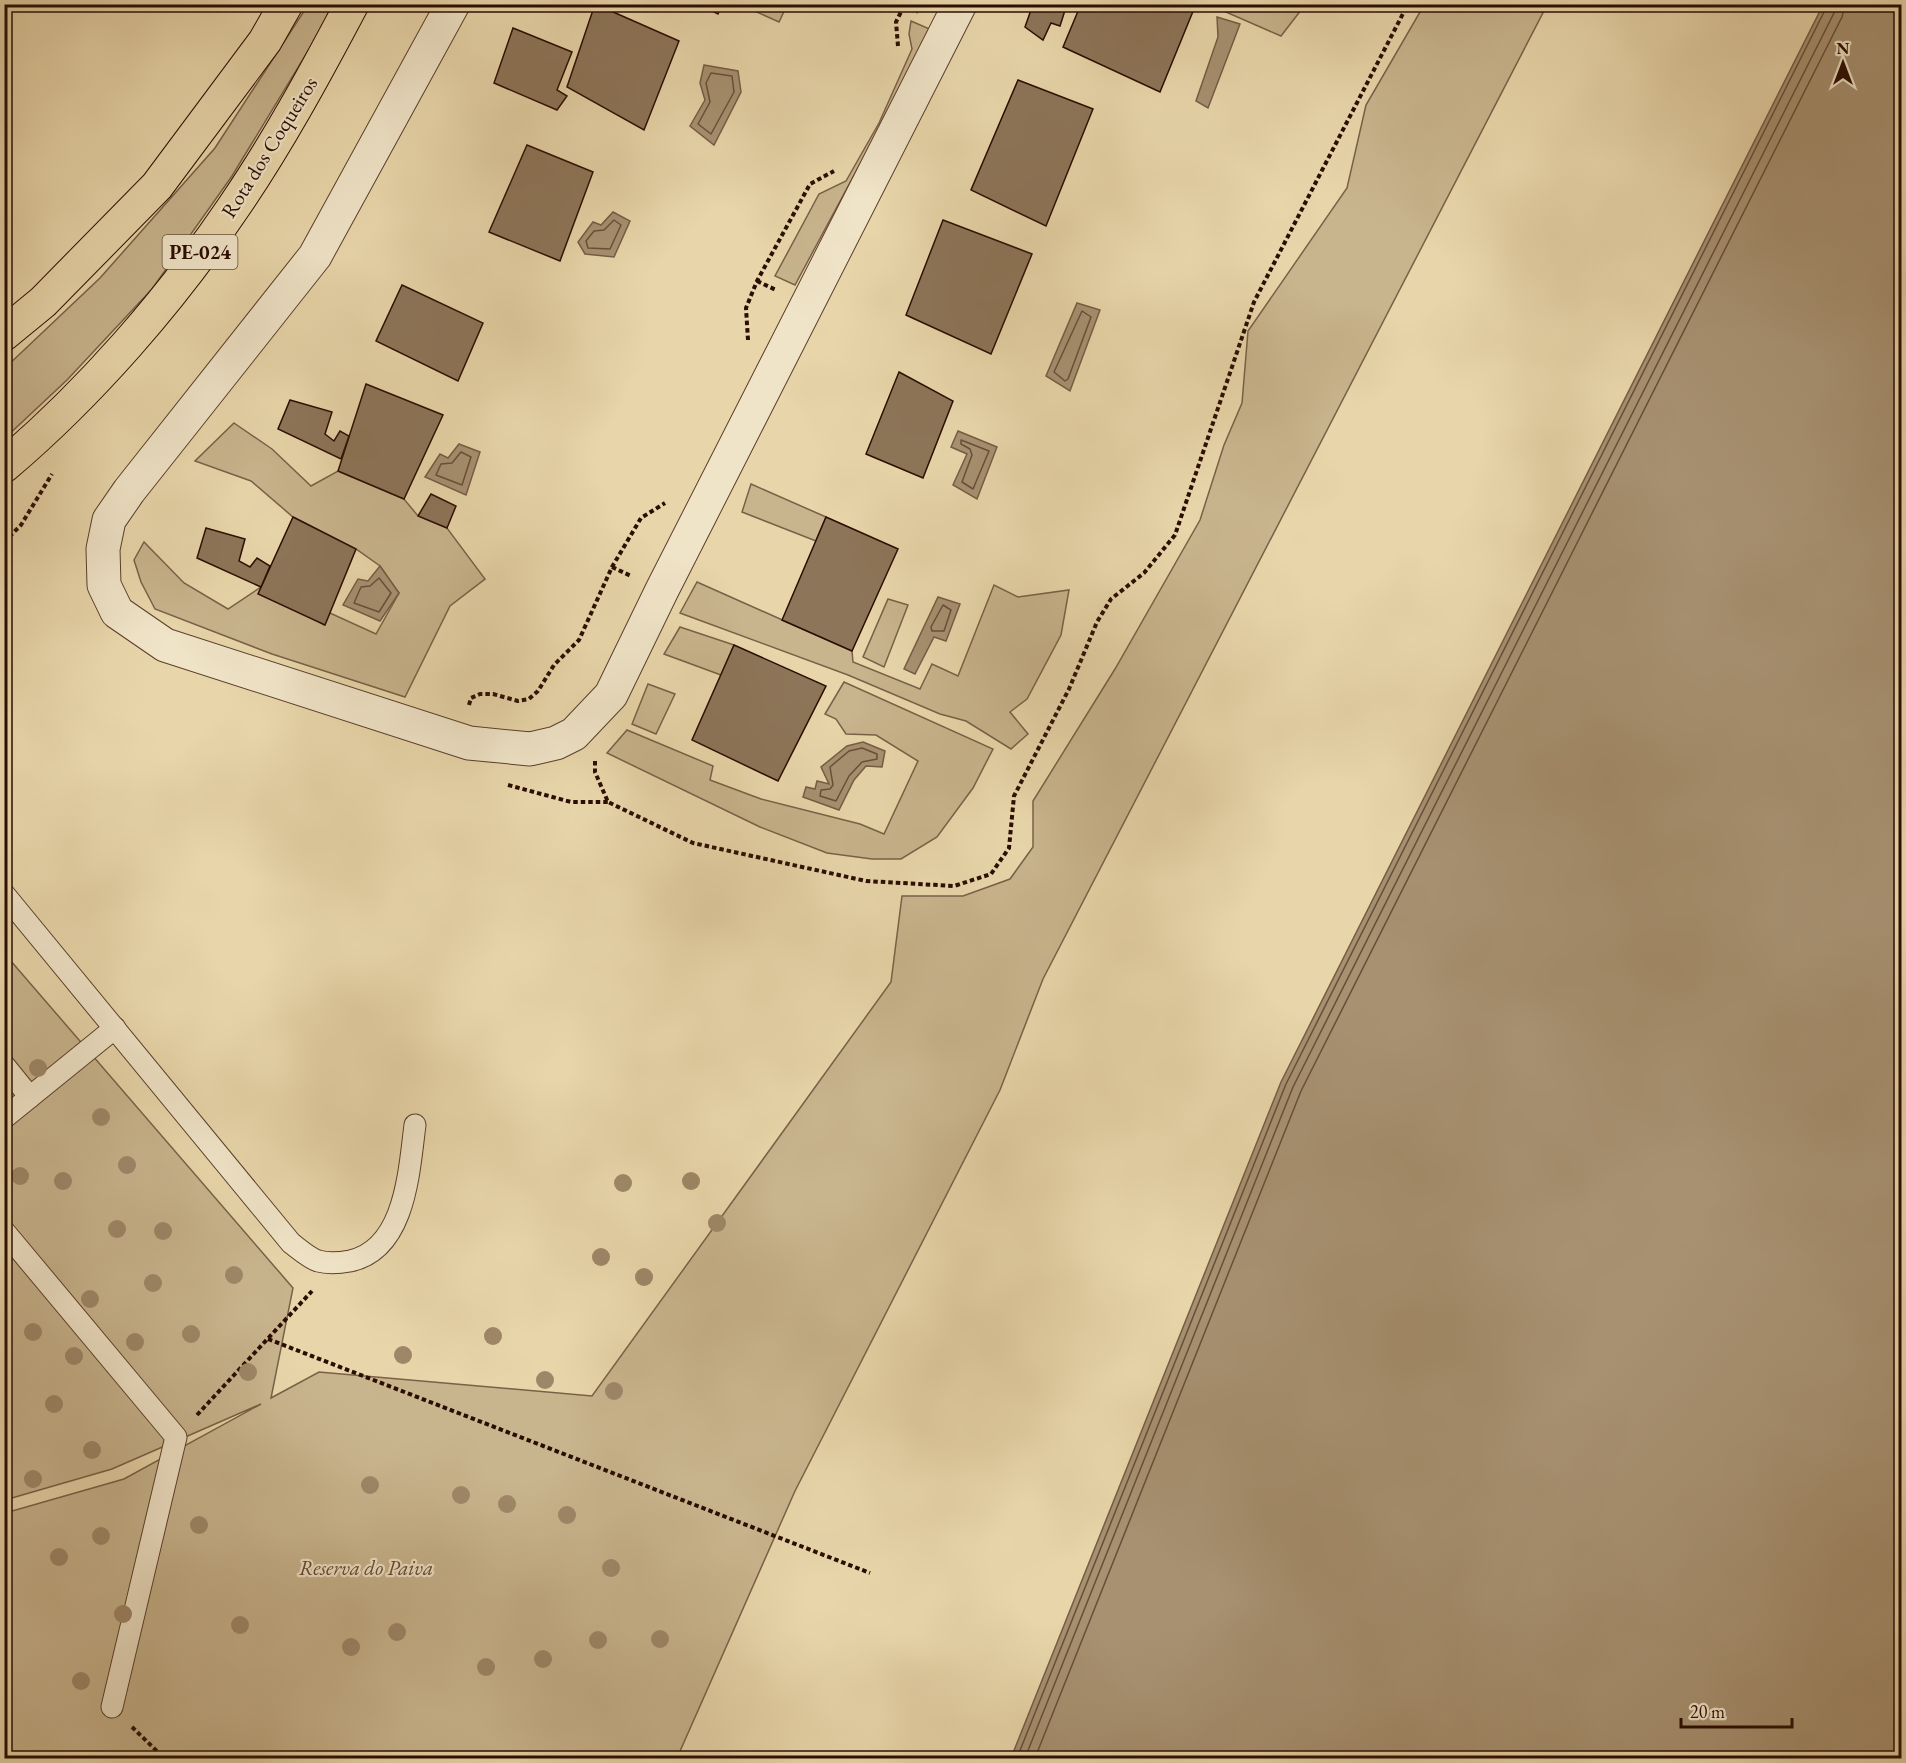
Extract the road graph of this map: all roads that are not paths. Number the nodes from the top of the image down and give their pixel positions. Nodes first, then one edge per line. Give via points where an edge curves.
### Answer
1 (286, 4) edge
2 (352, 4) edge
3 (453, 4) edge
4 (960, 4) edge
5 (4, 334) edge
6 (4, 466) edge
7 (4, 894) edge
8 (115, 1028) junction
9 (4, 1065) edge
10 (30, 1097) junction
11 (4, 1118) edge
12 (415, 1125) dead end
13 (4, 1231) edge
14 (112, 1707) road end

1 - 5 main road via 265,41 157,186 43,302
2 - 6 main road, Rota dos Coqueiros / PE-024 via 308,86 233,208 171,291 34,441
3 - 4 street via 315,256 110,520 103,549 104,585 117,612 165,645 469,743 530,749 574,734 611,695
7 - 8 lane
8 - 10 lane
8 - 12 lane via 291,1243 317,1261 337,1264 362,1258 381,1243 400,1210
9 - 10 lane
10 - 11 lane
13 - 14 lane via 176,1437

